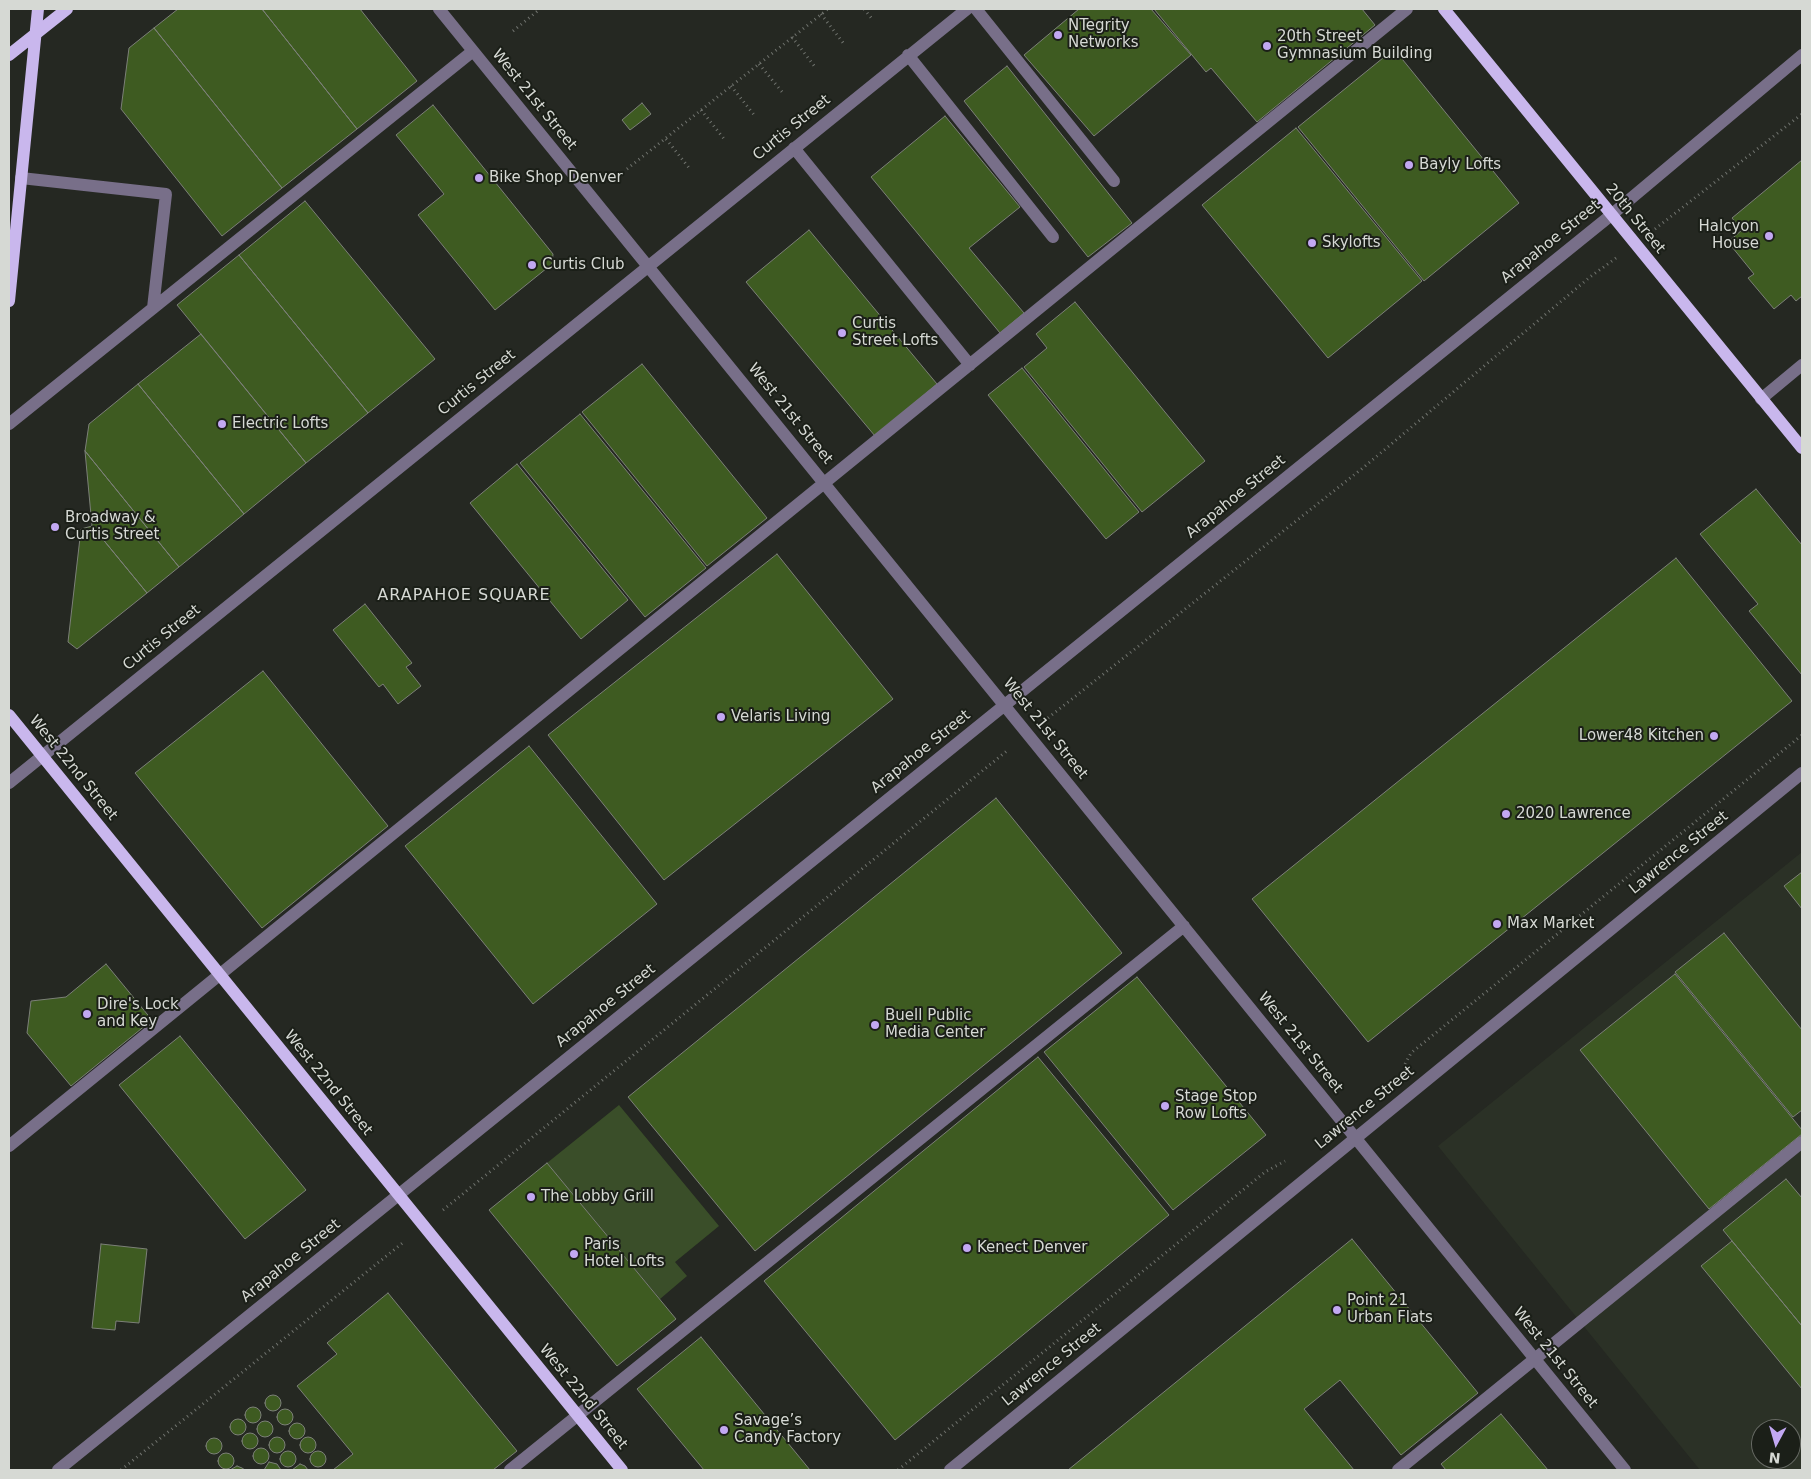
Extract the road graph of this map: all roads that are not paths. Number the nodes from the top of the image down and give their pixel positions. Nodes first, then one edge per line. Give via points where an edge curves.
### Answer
1 (38, 9) edge
2 (67, 9) edge
3 (438, 9) edge
4 (967, 9) edge
5 (976, 9) edge
6 (1407, 9) edge
7 (1444, 9) edge
8 (36, 33) junction
9 (473, 51) junction
10 (9, 55) edge
11 (908, 55) junction
12 (1802, 55) edge
13 (794, 148) junction
14 (21, 178) junction
15 (1114, 181) dead end
16 (1610, 216) junction
17 (1053, 237) dead end
18 (648, 266) junction
19 (9, 301) edge
20 (153, 308) junction
21 (970, 365) junction
22 (1802, 365) edge
23 (1761, 399) junction
24 (9, 424) edge
25 (1802, 448) edge
26 (825, 483) junction
27 (1005, 705) junction
28 (9, 715) edge
29 (41, 756) junction
30 (1802, 773) edge
31 (9, 783) edge
32 (1184, 926) junction
33 (220, 974) junction
34 (1356, 1137) junction
35 (1802, 1142) edge
36 (9, 1146) edge
37 (398, 1195) junction
38 (1535, 1359) junction
39 (577, 1415) junction
40 (58, 1470) edge
41 (510, 1470) edge
42 (622, 1470) edge
43 (950, 1470) edge
44 (1398, 1470) edge
45 (1625, 1470) edge

1 - 8 main road
2 - 8 main road
3 - 9 street, West 21st Street
4 - 11 street, Curtis Street
5 - 15 street
6 - 21 street
7 - 16 main road, 20th Street
8 - 10 main road
8 - 14 main road
9 - 18 street, West 21st Street
9 - 20 street
11 - 13 street, Curtis Street
11 - 17 street
12 - 16 street, Arapahoe Street
13 - 18 street, Curtis Street
13 - 21 street
14 - 19 main road
14 - 20 street via 166,194
16 - 23 main road, 20th Street
16 - 27 street, Arapahoe Street
18 - 26 street, West 21st Street
18 - 29 street, Curtis Street
20 - 24 street
21 - 26 street
22 - 23 street
23 - 25 main road, 20th Street
26 - 27 street, West 21st Street
26 - 33 street
27 - 32 street, West 21st Street
27 - 37 street, Arapahoe Street
28 - 29 main road, West 22nd Street
29 - 31 street, Curtis Street
29 - 33 main road, West 22nd Street
30 - 34 street, Lawrence Street
32 - 34 street, West 21st Street
32 - 39 street
33 - 36 street
33 - 37 main road, West 22nd Street
34 - 38 street, West 21st Street
34 - 43 street, Lawrence Street
35 - 38 street
37 - 39 main road, West 22nd Street
37 - 40 street, Arapahoe Street
38 - 44 street
38 - 45 street, West 21st Street
39 - 41 street
39 - 42 main road, West 22nd Street

